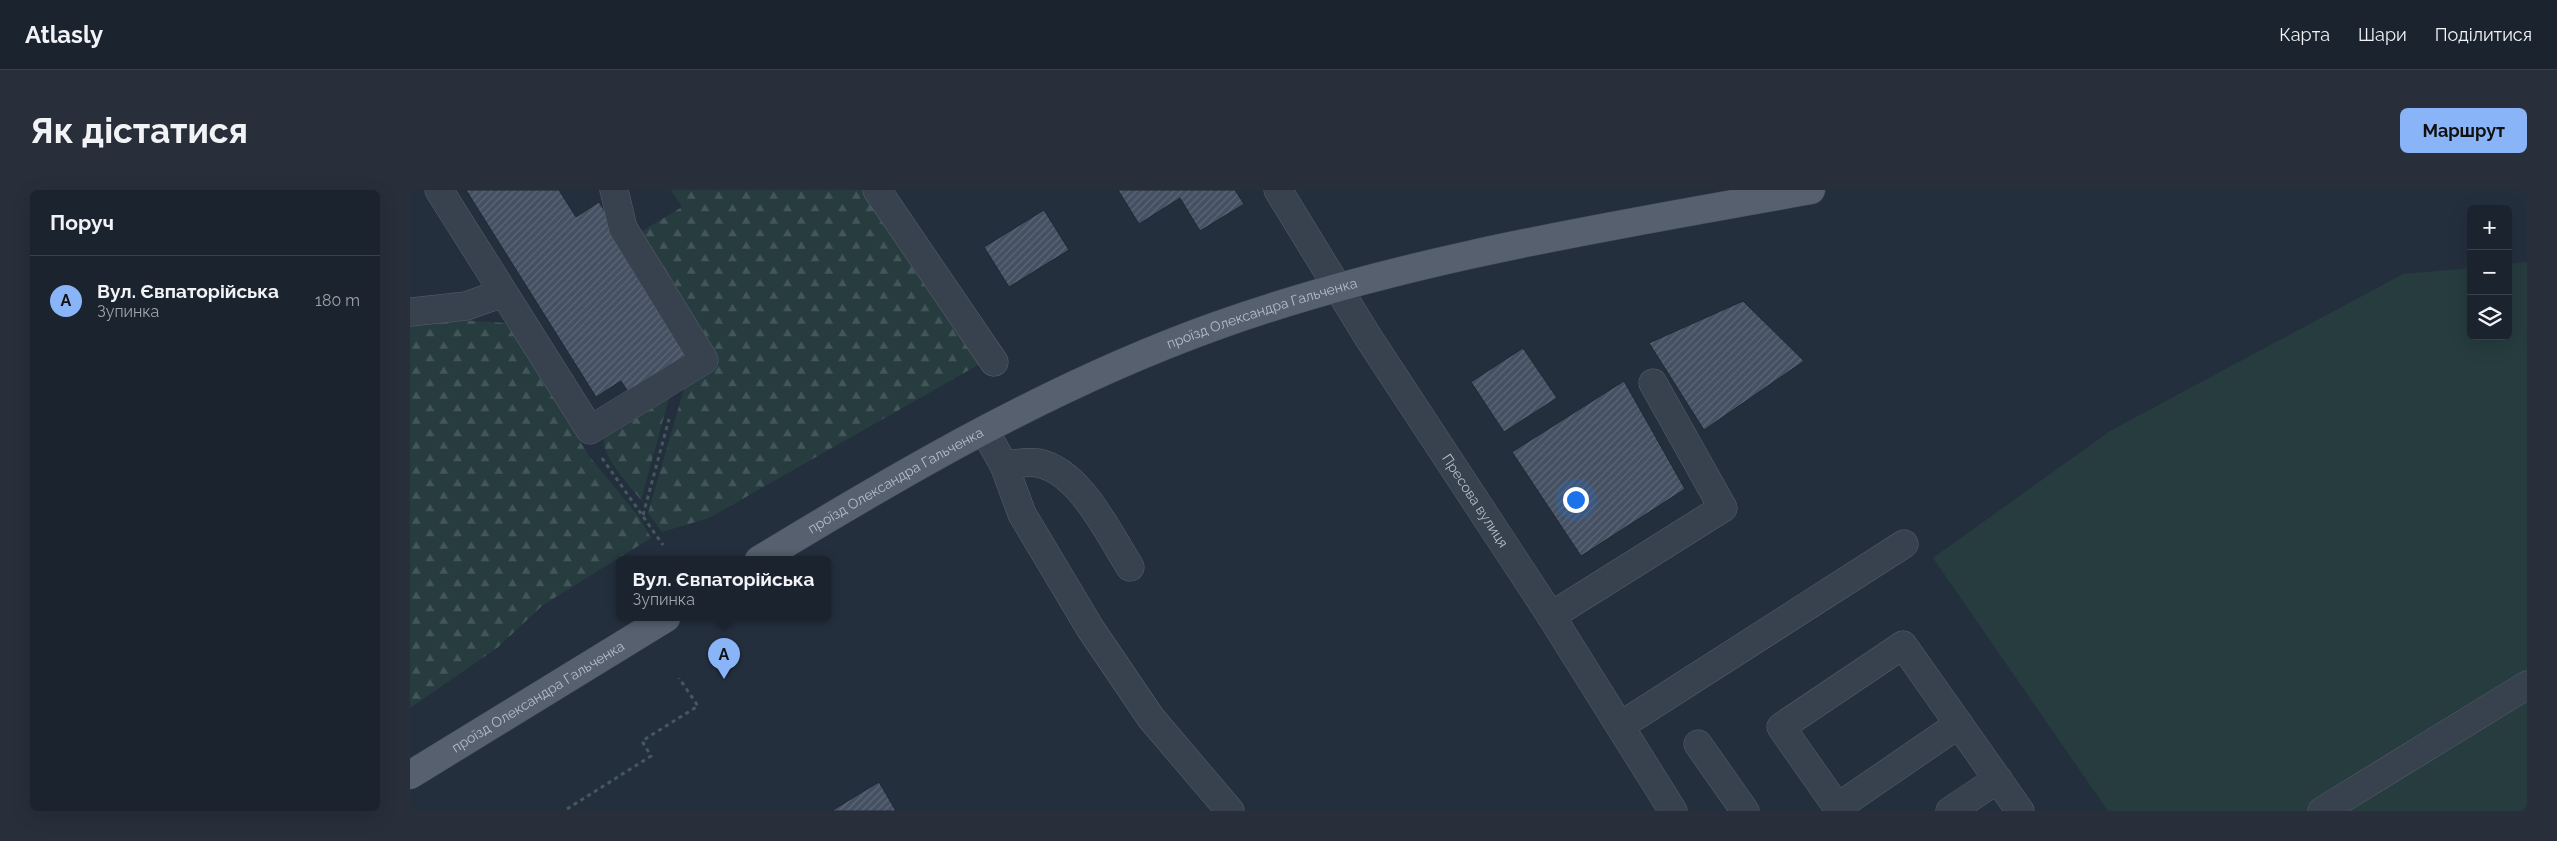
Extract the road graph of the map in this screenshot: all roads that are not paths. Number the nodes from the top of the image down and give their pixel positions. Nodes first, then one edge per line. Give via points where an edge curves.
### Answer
1 (439, 190) edge
2 (614, 190) edge
3 (877, 190) edge
4 (1278, 190) edge
5 (1811, 190) edge
6 (1338, 288) junction
7 (503, 293) junction
8 (410, 312) edge
9 (994, 362) dead end
10 (1653, 383) dead end
11 (984, 430) junction
12 (1004, 465) junction
13 (1904, 544) dead end
14 (766, 556) edge
15 (1130, 567) dead end
16 (1551, 616) junction
17 (661, 621) edge
18 (2527, 685) edge
19 (1959, 724) junction
20 (1620, 726) junction
21 (1698, 744) dead end
22 (410, 775) edge
23 (1998, 779) junction
24 (1839, 809) edge
25 (1230, 811) edge
26 (1673, 811) edge
27 (1745, 811) edge
28 (1950, 811) edge
29 (2020, 811) edge
30 (2322, 811) edge

1 - 7 street
2 - 7 street via 623,228 704,360 590,430
3 - 9 street
4 - 6 street, Пресова вулиця
5 - 6 main road, проїзд Олександра Гальченка via 1432,263
6 - 11 main road, проїзд Олександра Гальченка via 1240,317 1143,354
6 - 16 street, Пресова вулиця
7 - 8 street via 466,306
10 - 16 street via 1723,508
11 - 12 street
11 - 14 main road, проїзд Олександра Гальченка
12 - 15 street via 1037,463 1067,476
12 - 25 street via 1022,514 1090,628 1151,718
13 - 20 street
16 - 20 street, Пресова вулиця
17 - 22 main road, проїзд Олександра Гальченка
18 - 30 street
19 - 23 street
19 - 24 street
19 - 24 street via 1903,644 1781,727
20 - 26 street, Пресова вулиця
21 - 27 street
23 - 28 street
23 - 29 street

